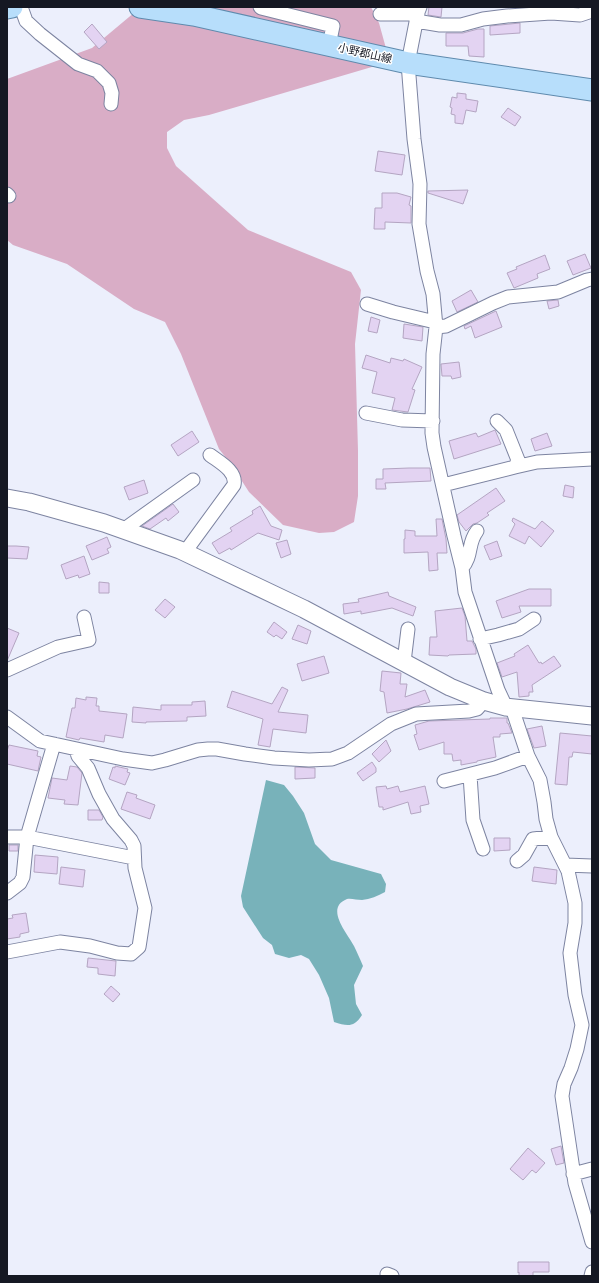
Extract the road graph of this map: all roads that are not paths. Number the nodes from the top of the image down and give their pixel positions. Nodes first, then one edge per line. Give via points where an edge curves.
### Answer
1 (12, 7) edge
2 (21, 7) edge
3 (140, 7) edge
4 (260, 7) edge
5 (7, 8) edge
6 (592, 11) edge
7 (380, 14) dead end
8 (418, 14) edge
9 (329, 45) junction
10 (408, 63) junction
11 (592, 90) edge
12 (111, 104) dead end
13 (592, 279) edge
14 (368, 304) dead end
15 (436, 324) junction
16 (366, 413) dead end
17 (432, 421) junction
18 (497, 421) dead end
19 (210, 454) dead end
20 (592, 459) edge
21 (514, 467) junction
22 (193, 480) dead end
23 (443, 485) junction
24 (7, 498) edge
25 (123, 530) junction
26 (477, 531) dead end
27 (185, 552) junction
28 (462, 568) junction
29 (84, 617) dead end
30 (534, 619) dead end
31 (408, 629) dead end
32 (480, 639) junction
33 (404, 662) junction
34 (7, 670) edge
35 (484, 701) junction
36 (509, 708) junction
37 (592, 716) edge
38 (7, 717) edge
39 (54, 744) junction
40 (76, 750) junction
41 (528, 756) junction
42 (470, 775) junction
43 (444, 781) dead end
44 (7, 837) edge
45 (27, 837) junction
46 (551, 837) junction
47 (483, 849) dead end
48 (134, 858) junction
49 (517, 861) dead end
50 (565, 865) junction
51 (592, 866) edge
52 (7, 893) edge
53 (7, 952) edge
54 (587, 1026) edge
55 (592, 1169) edge
56 (573, 1174) junction
57 (592, 1242) edge
58 (592, 1272) edge
59 (591, 1276) edge

1 - 5 main road
2 - 12 street via 26,22 78,64 97,71 109,83 112,93
3 - 9 main road, 小野郡山線 via 194,15
4 - 9 street via 333,26
6 - 8 street via 580,15 551,13 507,16 461,25 440,25
7 - 8 street
8 - 10 street
9 - 10 main road, 小野郡山線
10 - 11 main road, 小野郡山線
10 - 15 street via 420,184 420,224
13 - 15 street via 558,292 508,297 446,326
14 - 15 street
15 - 17 street
16 - 17 street via 402,420
17 - 23 street via 434,447
18 - 21 street via 506,430 518,460
19 - 27 street via 234,476 234,485
20 - 21 street via 537,462
21 - 23 street
22 - 25 street
23 - 28 street
24 - 25 street
25 - 27 street
26 - 28 street via 472,538 468,561
27 - 33 street via 304,609
28 - 32 street via 465,592
29 - 34 street via 89,640 58,648
30 - 32 street via 519,630
31 - 33 street
32 - 36 street via 498,690
33 - 35 street via 450,687
35 - 36 street
35 - 40 street via 477,709 469,711 416,714 403,718 348,753 332,759 274,758 208,749 152,763
36 - 37 street
36 - 41 street
38 - 39 street via 40,741
39 - 40 street
39 - 45 street
40 - 48 street via 88,768 112,819 131,840
41 - 42 street
41 - 46 street via 540,780
42 - 43 street
42 - 47 street via 473,820
44 - 45 street
45 - 48 street
45 - 52 street via 23,877 20,883
46 - 49 street via 533,839 524,855
46 - 50 street
48 - 53 street via 145,908 140,948 131,954 117,953 60,942
50 - 51 street
50 - 54 street via 576,903 570,953 575,995
54 - 56 street via 564,1084 562,1096
55 - 56 street
56 - 57 street
58 - 59 street

